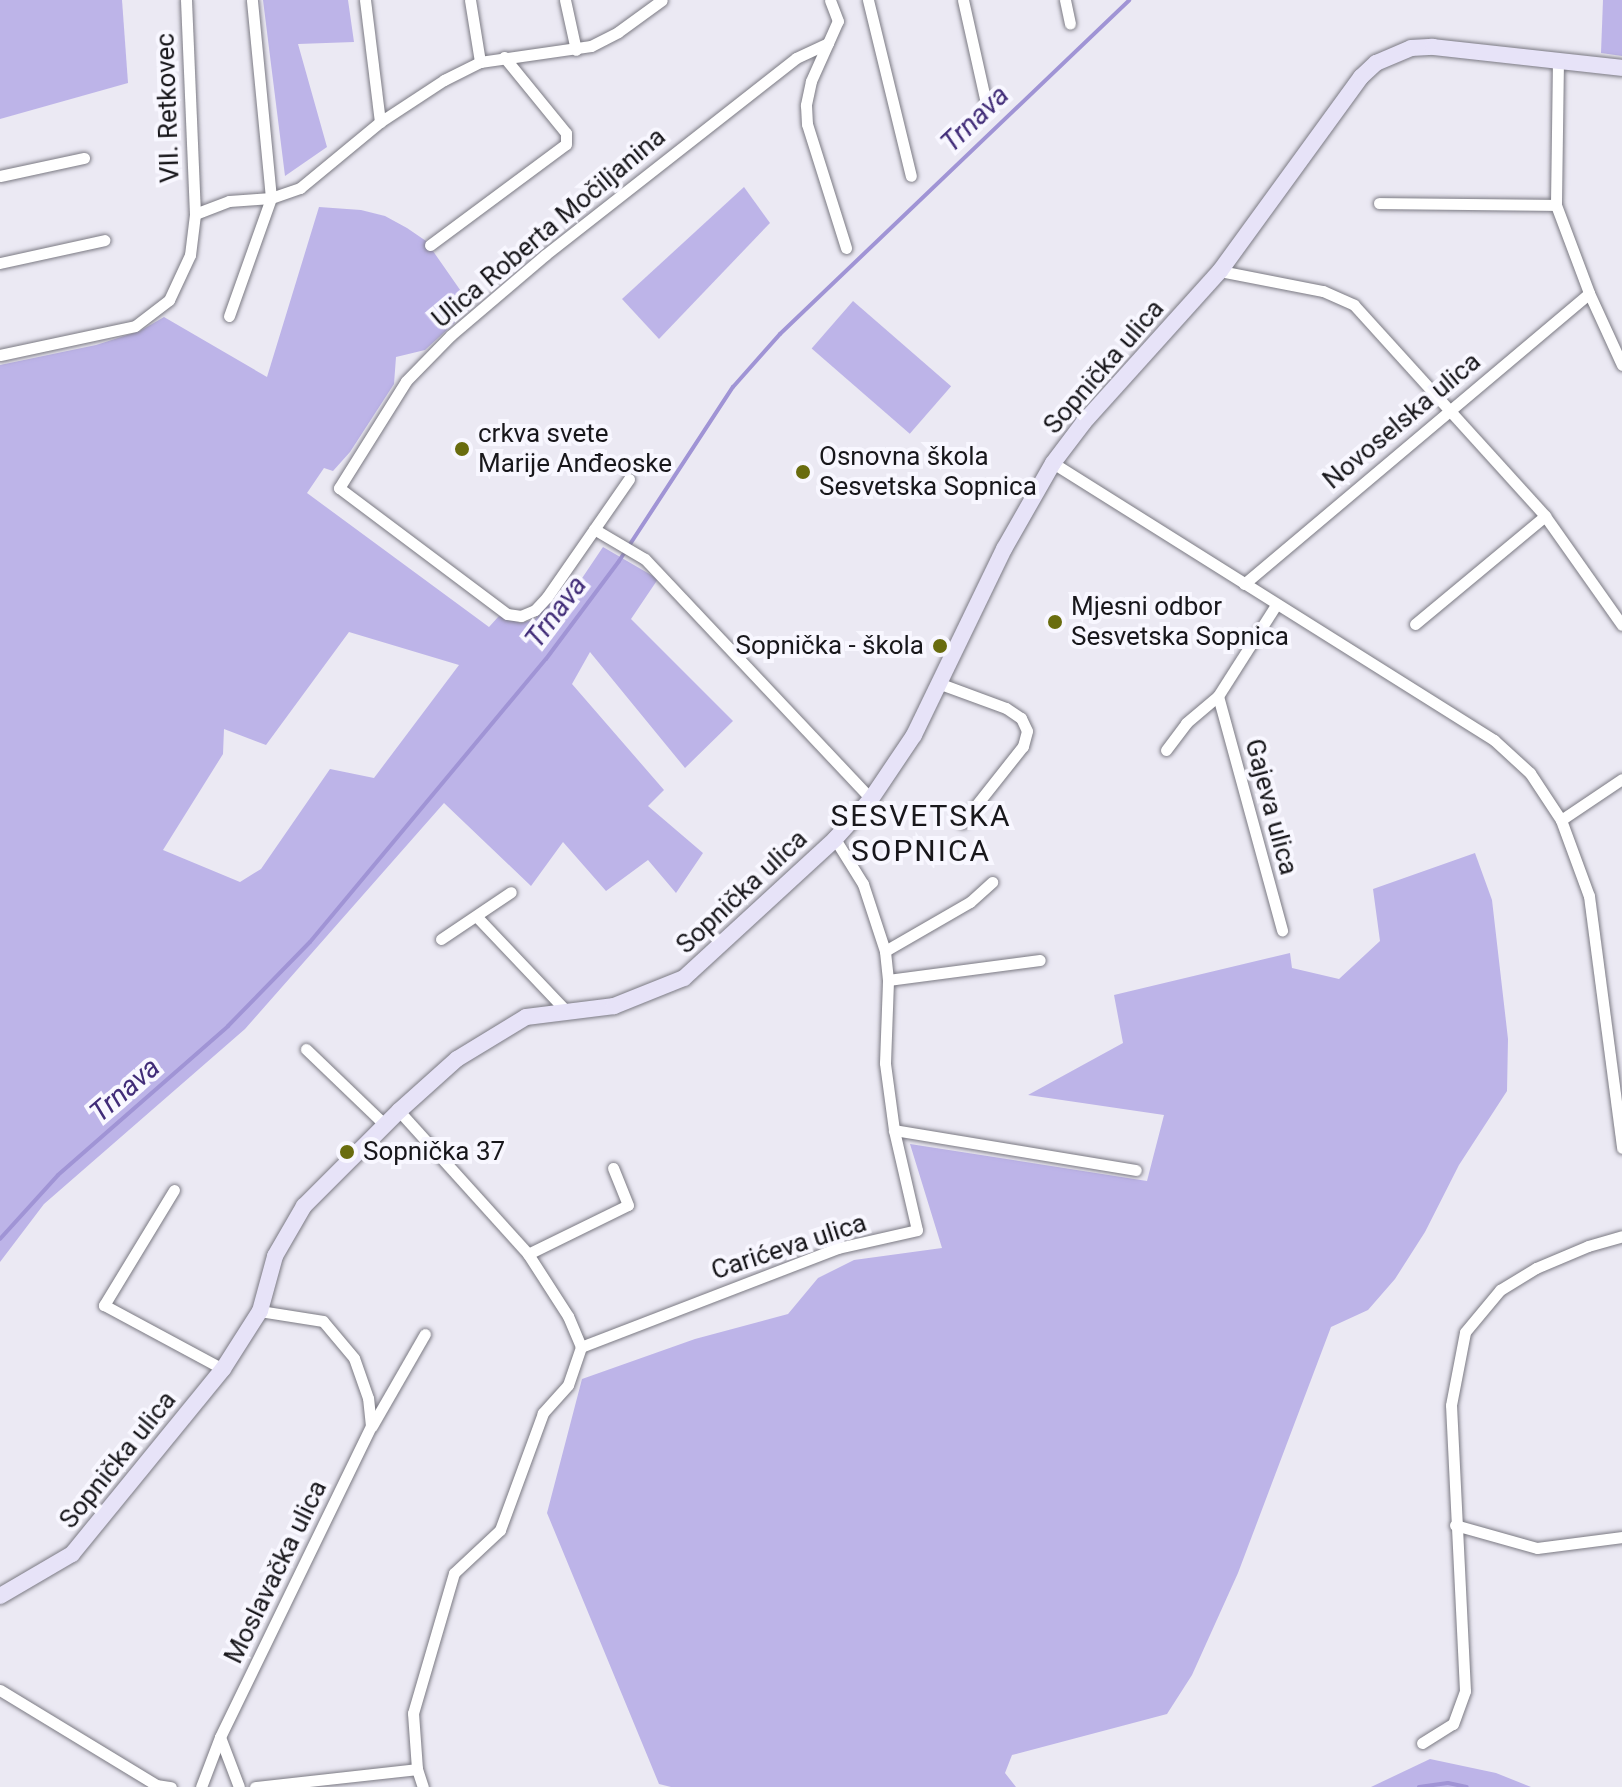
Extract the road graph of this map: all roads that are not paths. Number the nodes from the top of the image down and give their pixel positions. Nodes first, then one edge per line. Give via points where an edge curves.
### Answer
1 (186, 0) edge
2 (252, 0) edge
3 (365, 0) edge
4 (470, 0) edge
5 (565, 0) edge
6 (662, 0) edge
7 (830, 0) edge
8 (868, 0) edge
9 (963, 0) edge
10 (1065, 0) edge
11 (1070, 23) dead end
12 (828, 43) junction
13 (576, 50) junction
14 (504, 57) junction
15 (1558, 60) junction
16 (480, 62) junction
17 (1622, 68) edge
18 (986, 103) dead end
19 (380, 122) junction
20 (84, 158) dead end
21 (0, 176) edge
22 (911, 176) dead end
23 (271, 198) junction
24 (1379, 203) dead end
25 (1556, 205) junction
26 (195, 214) junction
27 (105, 240) dead end
28 (430, 245) dead end
29 (846, 248) dead end
30 (0, 263) edge
31 (1220, 271) junction
32 (1589, 293) junction
33 (229, 316) dead end
34 (0, 355) edge
35 (1622, 365) edge
36 (1449, 408) junction
37 (1053, 463) junction
38 (629, 479) dead end
39 (1545, 516) junction
40 (594, 529) junction
41 (1244, 584) junction
42 (1276, 605) junction
43 (1415, 624) dead end
44 (1622, 625) edge
45 (938, 683) junction
46 (1218, 696) junction
47 (1166, 750) dead end
48 (1622, 779) edge
49 (871, 799) junction
50 (1561, 820) junction
51 (962, 823) dead end
52 (835, 839) junction
53 (992, 882) dead end
54 (511, 892) dead end
55 (477, 917) junction
56 (1282, 930) dead end
57 (441, 939) dead end
58 (885, 951) junction
59 (1040, 960) dead end
60 (888, 980) junction
61 (567, 1012) junction
62 (306, 1049) dead end
63 (399, 1111) junction
64 (385, 1125) junction
65 (894, 1130) junction
66 (1622, 1148) edge
67 (613, 1168) dead end
68 (1136, 1170) dead end
69 (174, 1190) dead end
70 (1622, 1236) edge
71 (528, 1254) junction
72 (260, 1311) junction
73 (425, 1334) dead end
74 (581, 1347) junction
75 (223, 1369) junction
76 (371, 1426) junction
77 (1455, 1525) junction
78 (1622, 1537) edge
79 (0, 1596) edge
80 (0, 1690) edge
81 (220, 1737) junction
82 (1422, 1743) dead end
83 (417, 1769) junction
84 (171, 1787) edge
85 (201, 1787) edge
86 (239, 1787) edge
87 (255, 1787) edge
88 (423, 1787) edge

1 - 26 street, VII. Retkovec
2 - 23 street
3 - 19 street
4 - 16 street
5 - 13 street
6 - 13 street, VII. Retkovec via 605,40
7 - 12 street via 838,21
8 - 22 street
9 - 18 street
10 - 11 street
12 - 29 street via 811,81 807,124
12 - 40 street, Ulica Roberta Močiljanina via 783,67 451,335 406,381 339,488 507,614 535,610
13 - 14 street, VII. Retkovec
14 - 16 street, VII. Retkovec
14 - 28 street via 566,133 566,144
15 - 17 street, Sopnička ulica
15 - 25 street
15 - 31 street, Sopnička ulica via 1433,47 1411,48 1376,63
16 - 19 street, VII. Retkovec
19 - 23 street, VII. Retkovec via 300,188
20 - 21 street
23 - 26 street, VII. Retkovec via 229,201
23 - 33 street
24 - 25 street
25 - 32 street
26 - 34 street, VII. Retkovec via 190,255 169,300 154,315 135,326
27 - 30 street
31 - 36 street via 1323,291 1354,305
31 - 37 street, Sopnička ulica
32 - 35 street
32 - 36 street, Novoselska ulica
36 - 39 street
36 - 41 street, Novoselska ulica
37 - 41 street
37 - 45 street, Sopnička ulica
38 - 40 street
39 - 43 street
39 - 44 street
40 - 49 street via 654,568
41 - 42 street
42 - 46 street
42 - 50 street via 1494,740 1530,773
45 - 49 street, Sopnička ulica via 899,762
45 - 51 street via 1006,708 1021,718 1027,731 1023,746
46 - 47 street via 1186,723
46 - 56 street, Gajeva ulica
48 - 50 street
49 - 52 street, Sopnička ulica
50 - 66 street via 1589,896
52 - 58 street, Carićeva ulica via 863,884
52 - 61 street, Sopnička ulica via 684,978 614,1006
53 - 58 street via 970,902
54 - 55 street
55 - 57 street
55 - 61 street
58 - 60 street, Carićeva ulica
59 - 60 street
60 - 65 street, Carićeva ulica via 885,1063
61 - 63 street, Sopnička ulica via 526,1017 457,1059
62 - 64 street
63 - 64 street, Sopnička ulica
63 - 71 street
64 - 72 street, Sopnička ulica via 304,1206 275,1256
65 - 68 street
65 - 74 street, Carićeva ulica via 917,1230 838,1248
67 - 71 street via 628,1205
69 - 75 street via 104,1305
70 - 77 street via 1536,1268 1500,1290 1465,1332 1451,1405
71 - 74 street via 568,1316
72 - 75 street, Sopnička ulica
72 - 76 street via 323,1321 354,1358
73 - 76 street, Moslavačka ulica
74 - 83 street via 568,1385 543,1413 500,1530 454,1573 413,1713
75 - 79 street, Sopnička ulica via 72,1554
76 - 81 street, Moslavačka ulica
77 - 78 street via 1537,1548
77 - 82 street via 1465,1691 1453,1724
80 - 84 street via 156,1785
81 - 85 street, Moslavačka ulica
81 - 86 street
83 - 87 street
83 - 88 street

